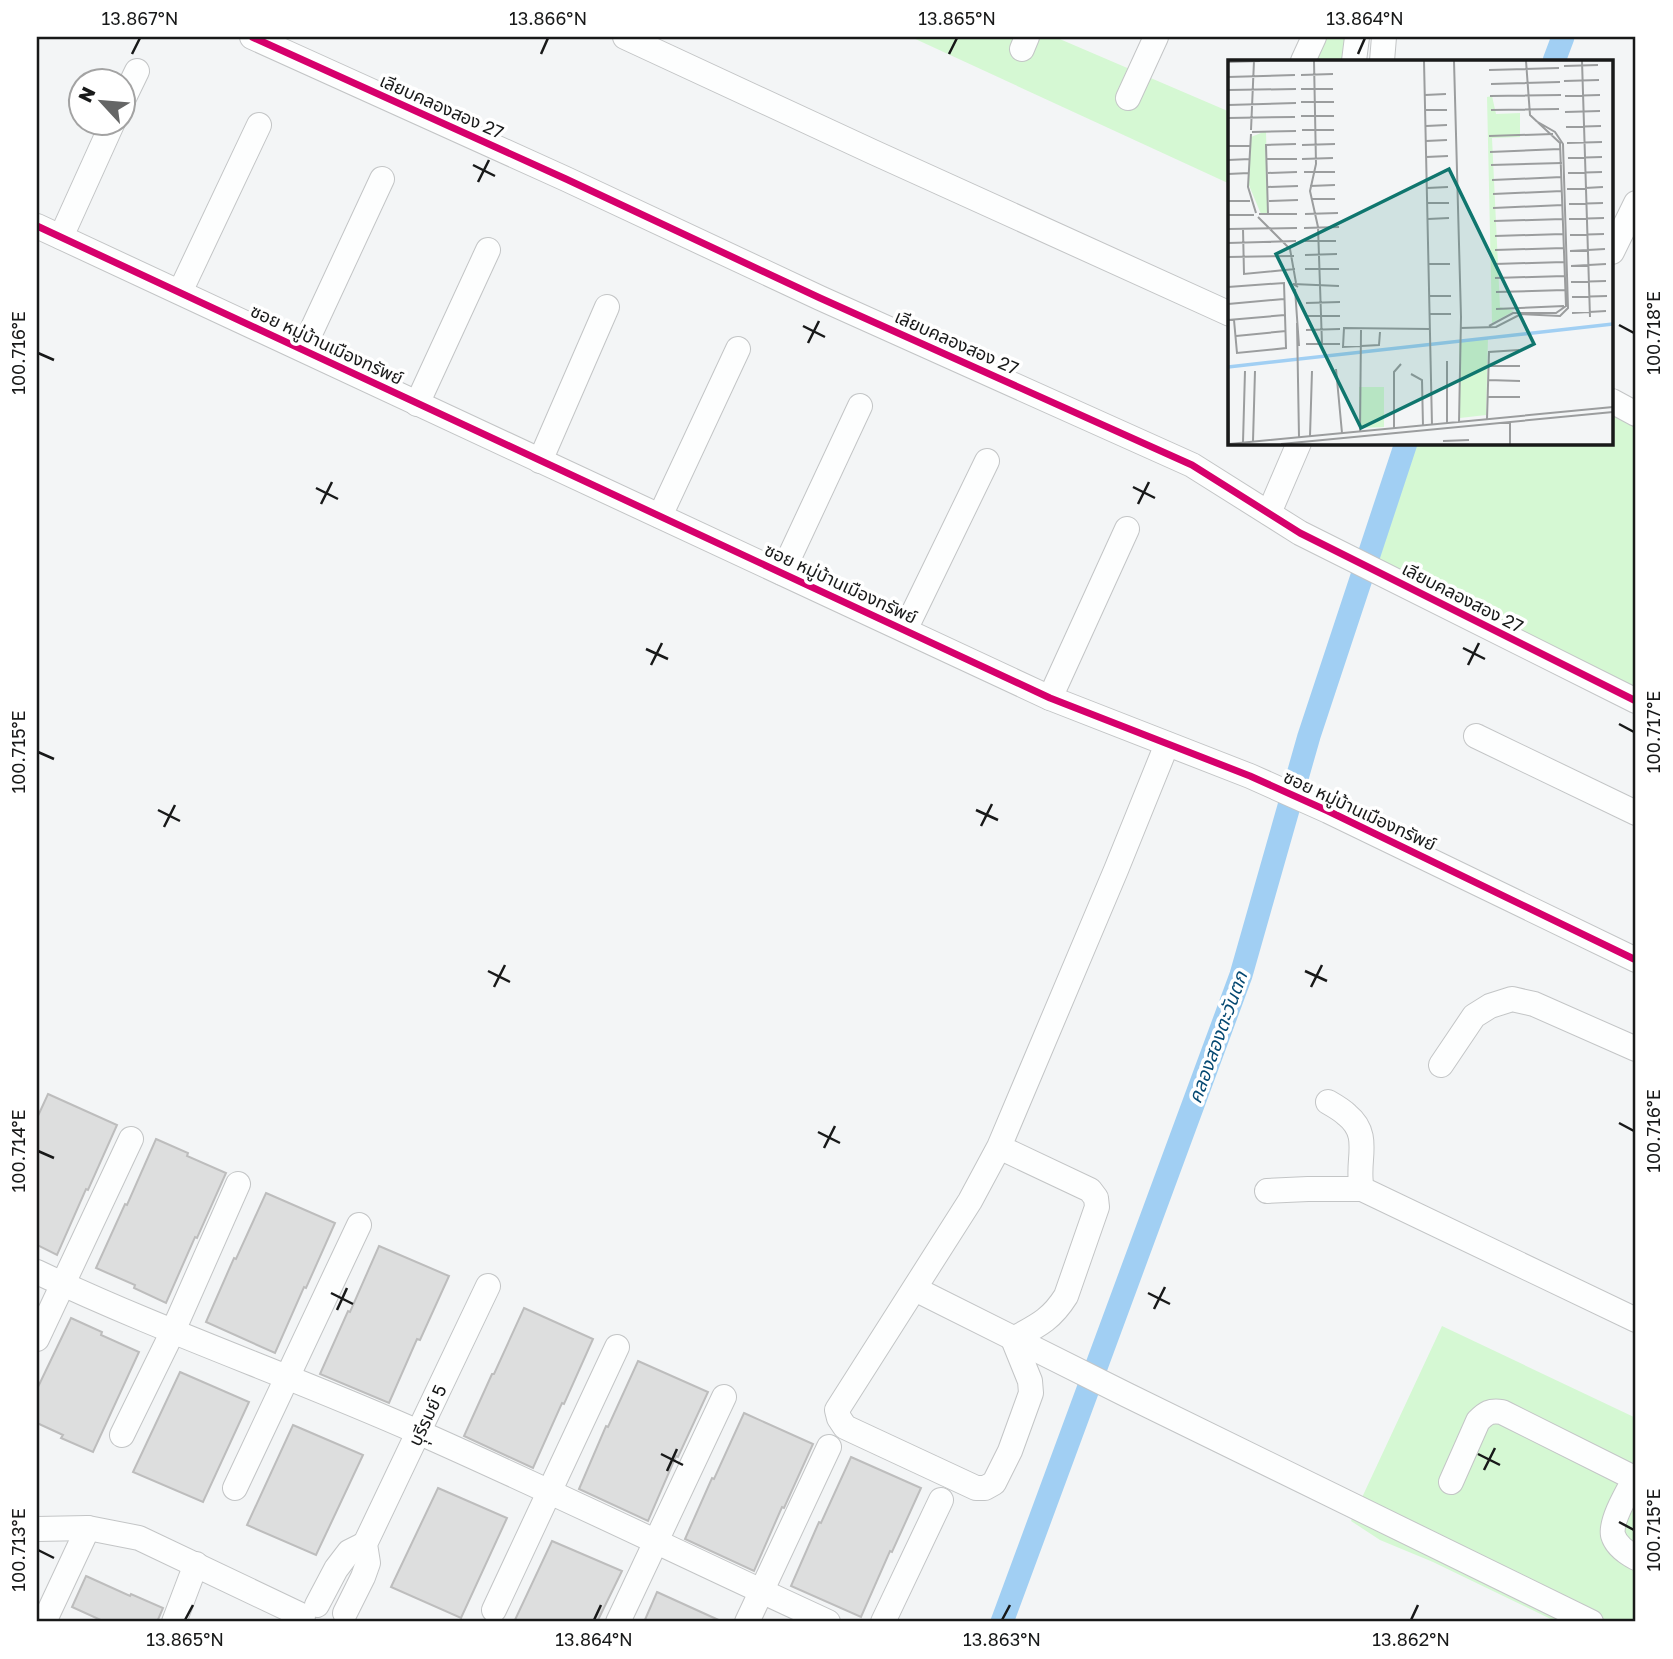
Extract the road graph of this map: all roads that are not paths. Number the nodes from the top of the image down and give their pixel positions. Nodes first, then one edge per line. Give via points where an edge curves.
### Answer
1 (251, 37) edge
2 (625, 37) edge
3 (1156, 37) edge
4 (1314, 37) edge
5 (1357, 37) edge
6 (1384, 37) edge
7 (1303, 60) edge
8 (1354, 60) edge
9 (1382, 60) edge
10 (1128, 98) dead end
11 (258, 125) dead end
12 (107, 136) edge
13 (382, 179) dead end
14 (1636, 203) edge
15 (37, 226) edge
16 (61, 237) junction
17 (1614, 248) edge
18 (488, 250) dead end
19 (180, 292) junction
20 (607, 307) dead end
21 (1228, 313) edge
22 (303, 349) junction
23 (738, 349) dead end
24 (1614, 402) edge
25 (417, 404) junction
26 (860, 406) dead end
27 (1636, 414) edge
28 (1299, 444) edge
29 (540, 461) junction
30 (986, 461) dead end
31 (1269, 513) junction
32 (660, 516) junction
33 (1127, 529) dead end
34 (782, 573) junction
35 (905, 630) junction
36 (1050, 698) junction
37 (1636, 701) edge
38 (1476, 736) dead end
39 (1167, 744) junction
40 (1636, 813) edge
41 (1636, 960) edge
42 (1636, 1049) edge
43 (1441, 1065) dead end
44 (1328, 1102) dead end
45 (131, 1139) dead end
46 (999, 1147) junction
47 (238, 1184) dead end
48 (1362, 1189) junction
49 (1267, 1191) dead end
50 (359, 1225) dead end
51 (37, 1272) edge
52 (64, 1284) junction
53 (488, 1286) dead end
54 (915, 1289) junction
55 (1636, 1320) edge
56 (173, 1331) junction
57 (37, 1339) edge
58 (1020, 1342) junction
59 (617, 1347) dead end
60 (287, 1376) junction
61 (724, 1397) dead end
62 (419, 1432) junction
63 (122, 1435) dead end
64 (829, 1447) dead end
65 (1635, 1478) edge
66 (1451, 1482) dead end
67 (235, 1488) dead end
68 (549, 1493) junction
69 (941, 1500) dead end
70 (88, 1528) junction
71 (37, 1529) edge
72 (656, 1542) junction
73 (365, 1544) junction
74 (1636, 1558) edge
75 (196, 1564) junction
76 (761, 1592) junction
77 (494, 1610) dead end
78 (307, 1614) edge
79 (347, 1617) edge
80 (44, 1622) edge
81 (174, 1622) edge
82 (618, 1622) edge
83 (747, 1622) edge
84 (828, 1622) edge
85 (883, 1622) edge
86 (1591, 1622) edge

1 - 31 street, เลียบคลองสอง 27 via 1192,465
2 - 21 street
3 - 10 street
4 - 7 street
5 - 8 street
6 - 9 street
11 - 19 street
12 - 16 street
13 - 22 street
14 - 17 street
15 - 16 street, ซอย หมู่บ้านเมืองทรัพย์
16 - 19 street, ซอย หมู่บ้านเมืองทรัพย์
18 - 25 street
19 - 22 street, ซอย หมู่บ้านเมืองทรัพย์
20 - 29 street
22 - 25 street, ซอย หมู่บ้านเมืองทรัพย์
23 - 32 street
24 - 27 street
25 - 29 street, ซอย หมู่บ้านเมืองทรัพย์
26 - 34 street
28 - 31 street
29 - 32 street, ซอย หมู่บ้านเมืองทรัพย์
30 - 35 street
31 - 37 street, เลียบคลองสอง 27 via 1300,533
32 - 34 street, ซอย หมู่บ้านเมืองทรัพย์
33 - 36 street
34 - 35 street, ซอย หมู่บ้านเมืองทรัพย์
35 - 36 street, ซอย หมู่บ้านเมืองทรัพย์
36 - 39 street, ซอย หมู่บ้านเมืองทรัพย์
38 - 40 street
39 - 41 street, ซอย หมู่บ้านเมืองทรัพย์ via 1328,811
39 - 46 street
42 - 43 street via 1534,1004 1512,999 1475,1016
44 - 48 street via 1358,1126 1363,1139
45 - 52 street
46 - 54 street
46 - 58 street via 1090,1190 1097,1207 1066,1296 1053,1315
47 - 56 street
48 - 49 street
48 - 55 street
50 - 60 street
51 - 52 street
52 - 56 street
52 - 57 street
53 - 62 street, บุุรีรมย์ 5
54 - 58 street
54 - 58 street via 837,1410 845,1427 968,1485 985,1488 994,1483 1010,1451 1031,1392
56 - 60 street
56 - 63 street
58 - 86 street
59 - 68 street
60 - 62 street
60 - 67 street
61 - 72 street
62 - 68 street
62 - 73 street, บุุรีรมย์ 5
64 - 76 street
65 - 66 street via 1493,1411 1478,1421
65 - 74 street via 1613,1534 1619,1546
68 - 72 street
68 - 77 street
69 - 85 street
70 - 71 street
70 - 75 street via 139,1538
70 - 80 street
72 - 76 street
72 - 82 street
73 - 78 street, บุุรีรมย์ 5 via 349,1552
73 - 79 street, บุุรีรมย์ 5 via 368,1563
75 - 78 street
75 - 81 street
76 - 83 street
76 - 84 street
78 - 79 street via 329,1603

